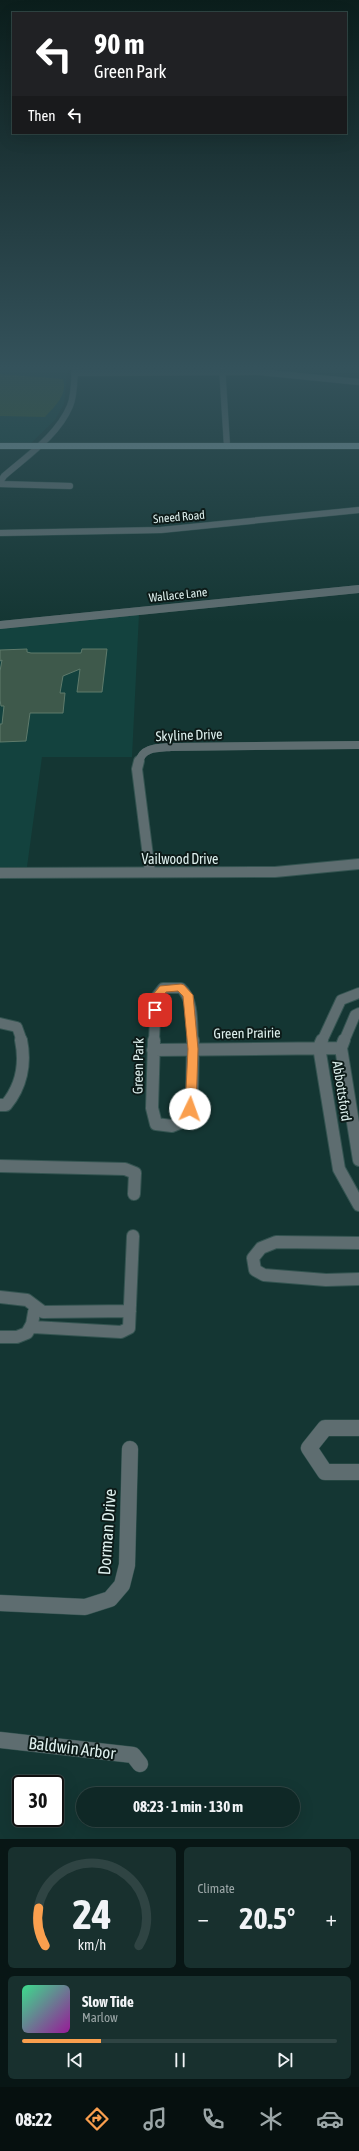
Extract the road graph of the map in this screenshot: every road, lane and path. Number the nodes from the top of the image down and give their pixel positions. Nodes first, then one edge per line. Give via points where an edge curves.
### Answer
1 (31, 452) edge
2 (0, 483) edge
3 (70, 486) dead end
4 (359, 510) edge
5 (0, 533) edge
6 (359, 589) edge
7 (0, 625) edge
8 (359, 745) edge
9 (359, 864) edge
10 (150, 872) junction
11 (0, 873) edge
12 (359, 993) edge
13 (359, 1012) edge
14 (0, 1023) edge
15 (319, 1047) junction
16 (342, 1048) junction
17 (193, 1049) junction
18 (153, 1050) junction
19 (0, 1105) edge
20 (359, 1160) edge
21 (0, 1166) edge
22 (134, 1194) dead end
23 (359, 1205) edge
24 (133, 1236) dead end
25 (359, 1243) edge
26 (359, 1279) edge
27 (0, 1297) edge
28 (35, 1307) junction
29 (130, 1311) junction
30 (33, 1328) junction
31 (0, 1337) edge
32 (359, 1428) edge
33 (130, 1448) dead end
34 (359, 1472) edge
35 (0, 1603) edge
36 (0, 1740) edge
37 (140, 1764) dead end

1 - 2 street via 4,476
2 - 3 street
4 - 5 street, Sneed Road via 161,530
6 - 7 street, Wallace Lane
8 - 10 street, Skyline Drive via 150,749 140,757 136,769
9 - 10 street, Vailwood Drive via 275,872
10 - 11 street, Vailwood Drive
12 - 15 street, Abbottsford via 341,1000
13 - 16 street, Abbottsford via 355,1015
14 - 19 street via 18,1027 23,1064 16,1093 6,1105
15 - 16 street, Green Prairie
15 - 17 street, Green Prairie
15 - 23 street, Abbottsford via 339,1170
16 - 20 street, Abbottsford
17 - 18 street, Green Prairie
17 - 18 street, Green Park via 188,995 181,988 172,987 163,988 156,997
17 - 18 street, Green Park via 190,1109 187,1120 176,1126 166,1127 156,1124 152,1108
21 - 22 street via 125,1169 135,1173
24 - 29 street
25 - 26 street via 276,1242 261,1248 253,1258 255,1270 264,1275 326,1280
27 - 28 street via 27,1300
28 - 29 street via 42,1312
28 - 30 street
29 - 30 street via 129,1328 121,1332
30 - 31 street via 29,1334 17,1338
32 - 34 street via 325,1428 309,1448 325,1472
33 - 35 street, Dorman Drive via 127,1566 122,1585 110,1599 85,1607
36 - 37 street, Baldwin Arbor via 133,1755

